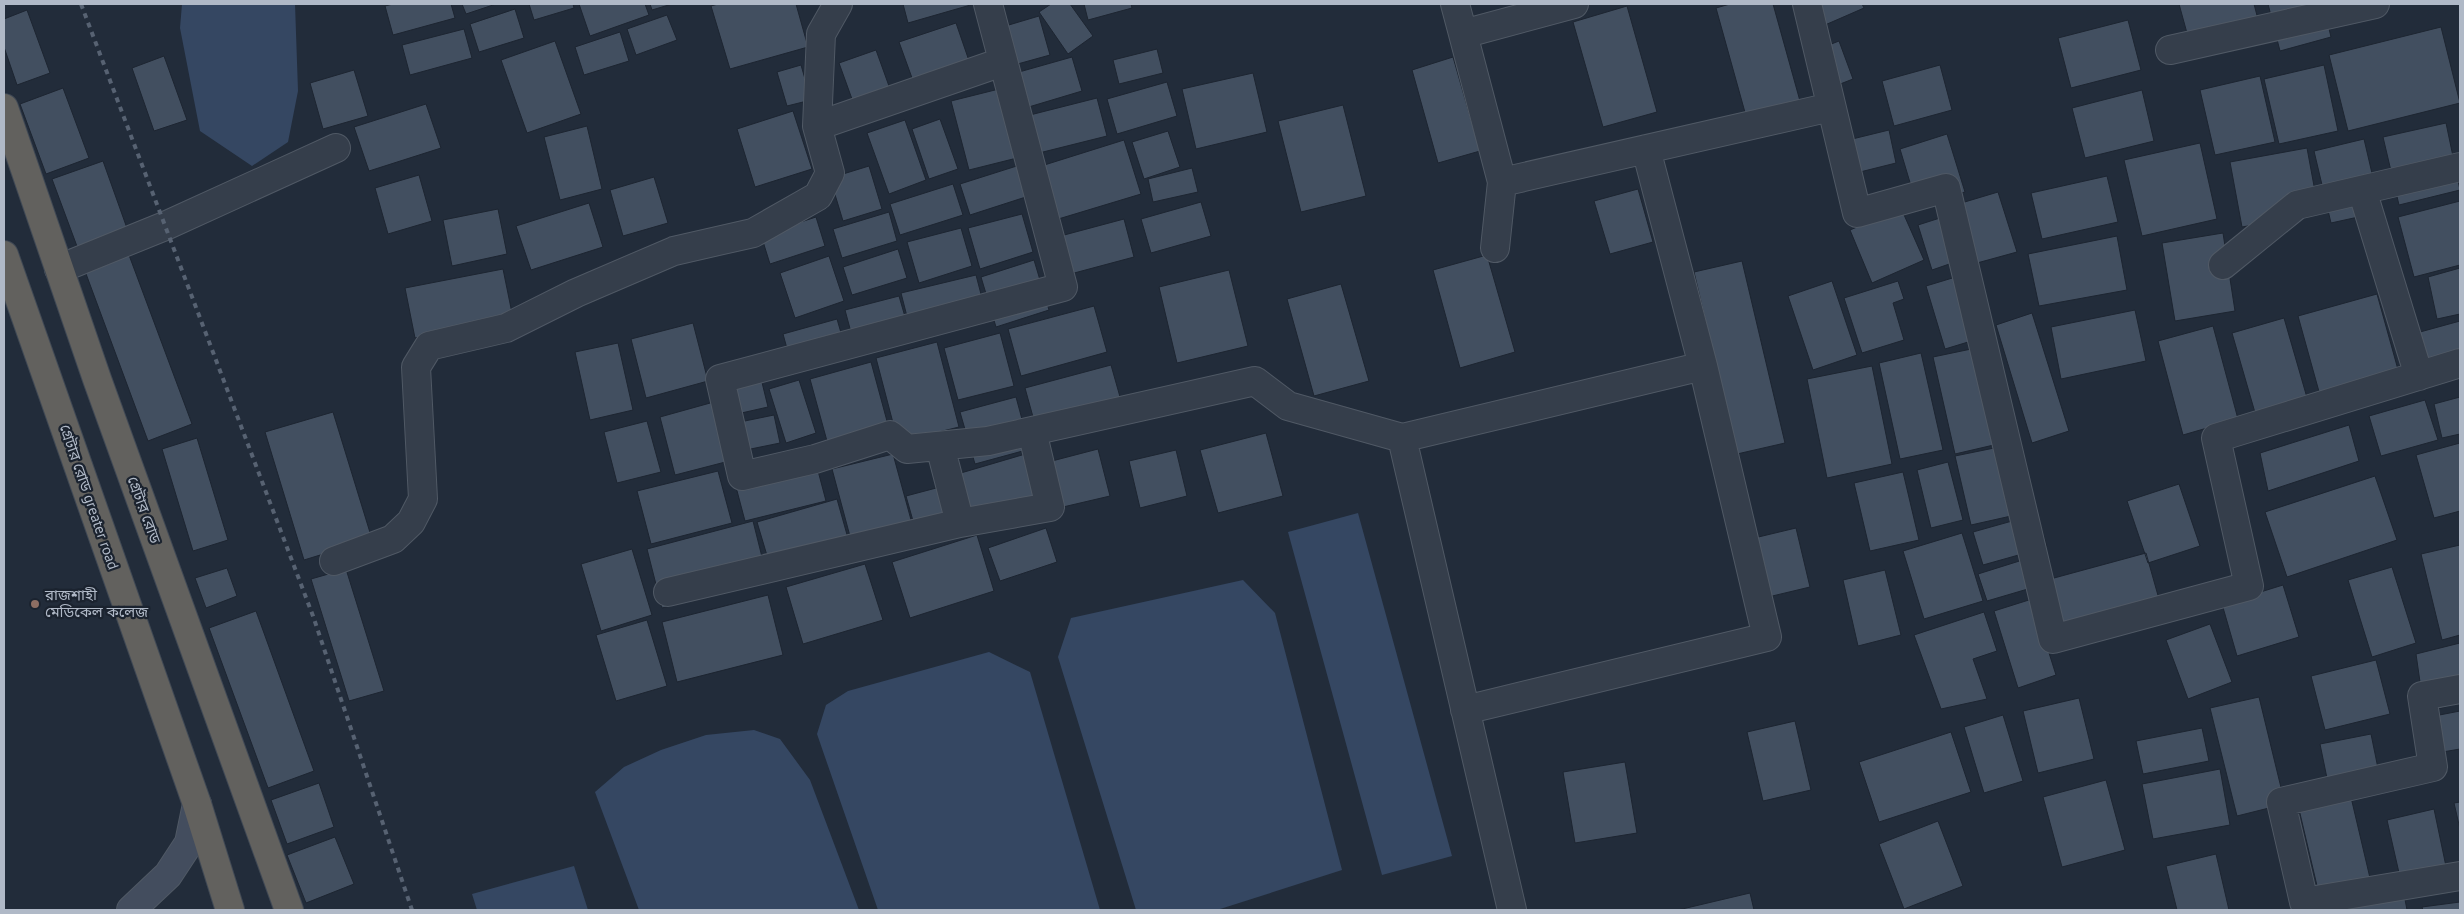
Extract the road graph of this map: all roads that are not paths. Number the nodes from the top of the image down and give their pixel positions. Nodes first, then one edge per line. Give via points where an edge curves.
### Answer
1 (838, 4) edge
2 (988, 4) edge
3 (1455, 4) edge
4 (1574, 4) edge
5 (1807, 4) edge
6 (2375, 4) edge
7 (1463, 34) junction
8 (2170, 50) dead end
9 (1002, 62) junction
10 (1831, 107) junction
11 (4, 108) edge
12 (817, 126) junction
13 (336, 148) dead end
14 (1646, 149) junction
15 (2460, 167) edge
16 (1502, 182) junction
17 (2362, 190) junction
18 (1495, 248) dead end
19 (4, 255) edge
20 (2223, 265) dead end
21 (59, 269) junction
22 (2460, 363) edge
23 (1703, 366) junction
24 (2419, 376) junction
25 (1032, 431) junction
26 (1402, 438) junction
27 (940, 446) junction
28 (960, 523) junction
29 (334, 561) dead end
30 (668, 592) dead end
31 (2460, 689) edge
32 (1465, 710) junction
33 (197, 804) junction
34 (2460, 876) edge
35 (2306, 906) edge
36 (131, 910) edge
37 (230, 910) edge
38 (289, 910) edge
39 (1512, 910) edge

1 - 12 street via 821,34
2 - 9 street
3 - 7 street
4 - 7 street
5 - 10 street
6 - 8 street
7 - 16 street
9 - 12 street
9 - 27 street via 1063,286 720,378 742,476 815,459 890,435 907,449
10 - 14 street
10 - 24 street via 1857,213 1946,188 2053,639 2249,586 2216,438
11 - 21 highway, গ্রেটার রোড
12 - 29 street via 830,173 818,196 752,232 674,251 576,293 506,328 429,346 416,368 422,499 411,522 393,539
13 - 21 street via 165,226
14 - 16 street
14 - 23 street
15 - 17 street
16 - 18 street
17 - 20 street via 2297,204
17 - 24 street
19 - 33 highway, গ্রেটার রোড greater road
21 - 38 highway, গ্রেটার রোড
22 - 24 street
23 - 26 street
23 - 32 street via 1767,637
25 - 26 street via 1255,381 1288,406
25 - 27 street via 988,441
25 - 28 street via 1050,507
26 - 32 street
27 - 28 street
28 - 30 street
31 - 35 street via 2422,696 2433,767 2281,802
32 - 39 street
33 - 36 main road via 189,843 168,875
33 - 37 highway, গ্রেটার রোড greater road
34 - 35 street

